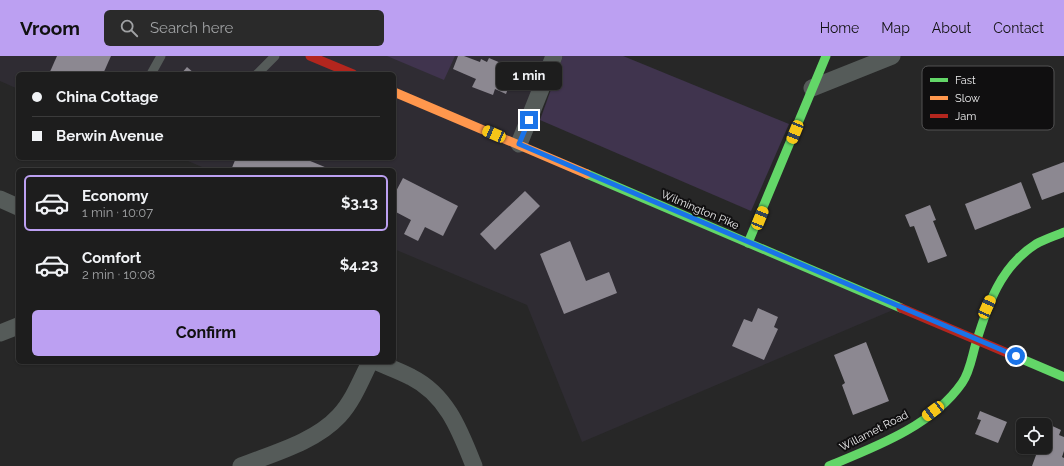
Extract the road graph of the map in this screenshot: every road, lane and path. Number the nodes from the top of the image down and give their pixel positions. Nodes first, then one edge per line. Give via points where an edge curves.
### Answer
1 (161, 56) edge
2 (275, 56) edge
3 (310, 56) edge
4 (554, 56) edge
5 (826, 56) edge
6 (892, 56) edge
7 (151, 72) edge
8 (259, 72) edge
9 (348, 72) edge
10 (812, 88) junction
11 (396, 93) edge
12 (519, 144) junction
13 (0, 199) edge
14 (16, 206) edge
15 (1064, 232) edge
16 (748, 243) junction
17 (16, 327) edge
18 (0, 333) edge
19 (977, 340) junction
20 (369, 364) edge
21 (381, 364) edge
22 (1064, 377) edge
23 (241, 466) edge
24 (474, 466) edge
25 (829, 466) edge

1 - 7 lane
2 - 8 lane
3 - 9 main road
4 - 12 street
5 - 10 main road
6 - 10 street
10 - 16 main road
11 - 12 main road, Wilmington Pike
12 - 16 main road, Wilmington Pike
13 - 14 street
15 - 19 main road, Willamet Road via 1037,243 1020,254 1006,268 987,307
16 - 19 main road, Wilmington Pike
17 - 18 street
19 - 22 main road, Wilmington Pike
19 - 25 main road, Willamet Road via 962,382 945,402 892,438
20 - 23 street via 352,398 340,415 327,427 301,442
21 - 24 street via 412,377 443,402 453,417

